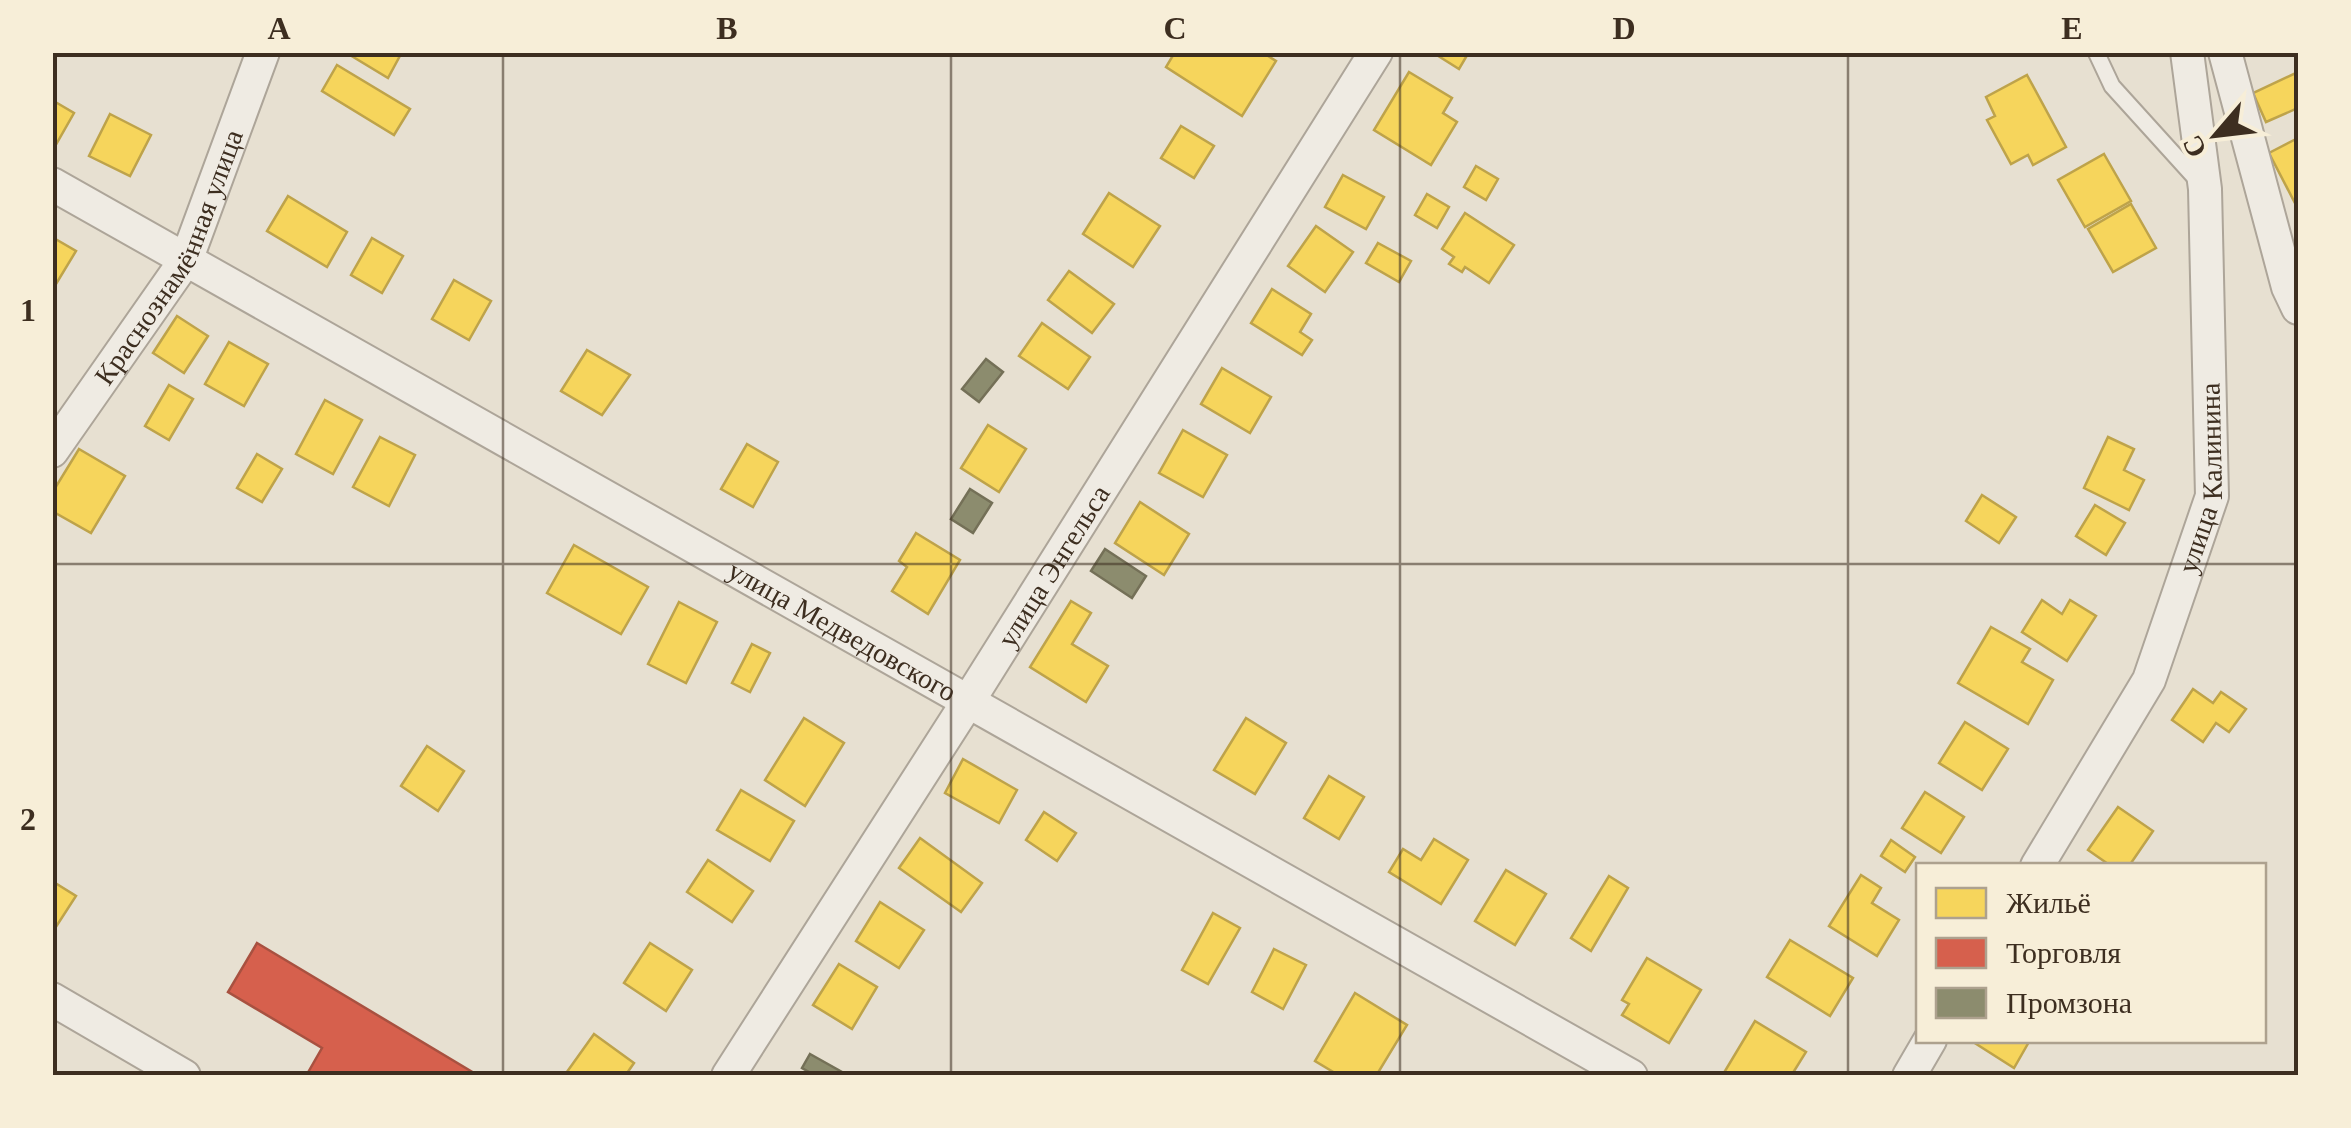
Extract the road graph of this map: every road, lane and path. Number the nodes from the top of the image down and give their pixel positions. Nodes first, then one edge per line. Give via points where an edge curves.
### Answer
1 (263, 52) edge
2 (1376, 52) edge
3 (2096, 52) edge
4 (2186, 52) edge
5 (2225, 52) edge
6 (52, 184) edge
7 (2204, 189) junction
8 (187, 258) junction
9 (2298, 308) edge
10 (52, 451) edge
11 (969, 700) junction
12 (2039, 863) edge
13 (52, 1000) edge
14 (1928, 1043) edge
15 (184, 1076) edge
16 (728, 1076) edge
17 (1631, 1076) edge
18 (1909, 1076) edge

1 - 8 street, Краснознамённая улица
2 - 11 street, улица Энгельса
3 - 7 lane via 2112,86
4 - 7 street, улица Калинина
5 - 9 street
6 - 8 street, улица Медведовского
7 - 12 street, улица Калинина via 2212,496 2150,680
8 - 10 street, Краснознамённая улица
8 - 11 street, улица Медведовского
11 - 16 street, улица Энгельса
11 - 17 street, улица Медведовского
13 - 15 street
14 - 18 street

